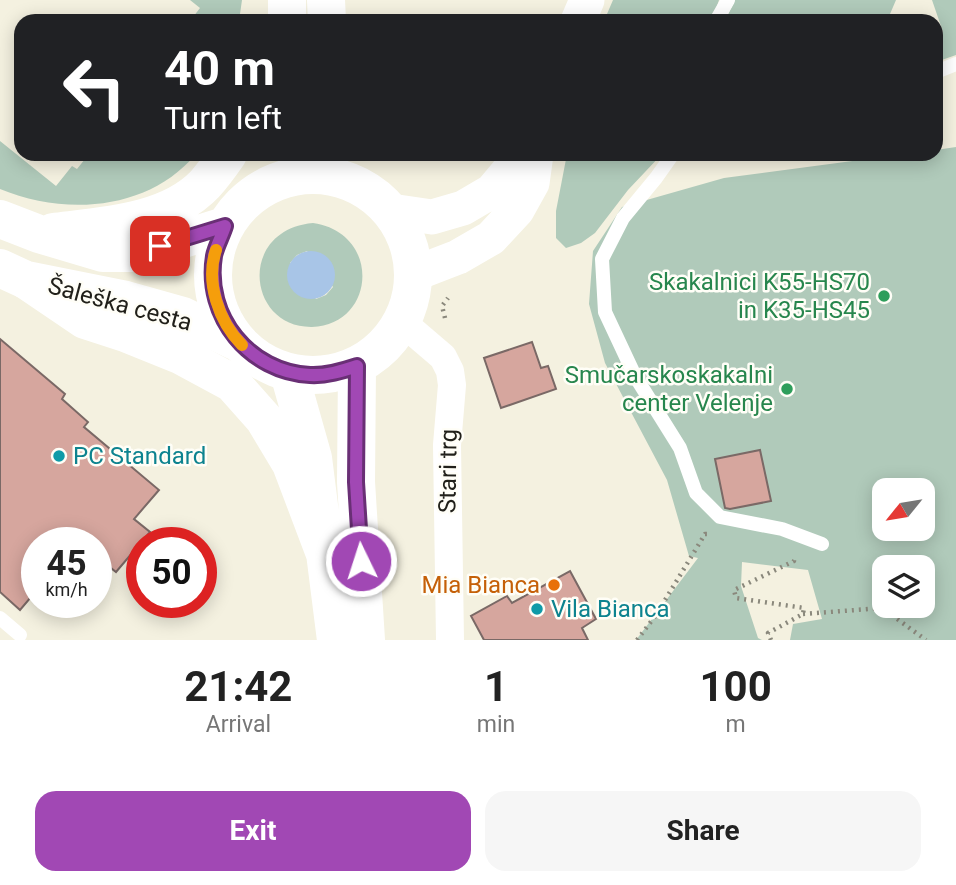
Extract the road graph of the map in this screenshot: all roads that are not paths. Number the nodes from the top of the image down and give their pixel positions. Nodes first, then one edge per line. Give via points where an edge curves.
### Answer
1 (223, 161) edge
2 (275, 161) edge
3 (517, 161) edge
4 (535, 161) edge
5 (668, 161) edge
6 (348, 168) edge
7 (391, 211) junction
8 (235, 213) junction
9 (0, 219) edge
10 (39, 234) junction
11 (13, 274) edge
12 (414, 275) junction
13 (402, 322) junction
14 (239, 343) junction
15 (357, 366) junction
16 (289, 373) junction
17 (822, 544) dead end
18 (325, 554) junction
19 (0, 618) edge
20 (20, 635) dead end
21 (336, 640) edge
22 (366, 640) edge
23 (450, 640) edge

1 - 10 main road via 203,186 166,211 126,222
2 - 8 main road
3 - 7 street via 492,191 463,208 432,217
4 - 12 street via 532,183 517,210 491,238
5 - 17 lane via 623,218 602,259 604,312 635,376 680,448 696,493 720,517 782,529
6 - 7 main road
6 - 8 main road via 331,176 285,178 264,187
7 - 12 main road via 408,241
8 - 10 main road, Šaleška cesta via 138,253 103,253
8 - 14 main road via 214,256 213,287 222,317
9 - 10 main road, Šaleška cesta
11 - 14 main road, Šaleška cesta via 183,316
11 - 18 main road via 85,320 125,332 232,383 264,419 291,464
12 - 13 main road
13 - 15 main road via 383,347
13 - 23 street, Stari trg via 443,358 450,371
14 - 16 main road via 262,362
15 - 16 main road via 312,376
15 - 22 main road via 356,482
16 - 18 main road via 313,458
18 - 21 main road
19 - 20 lane

